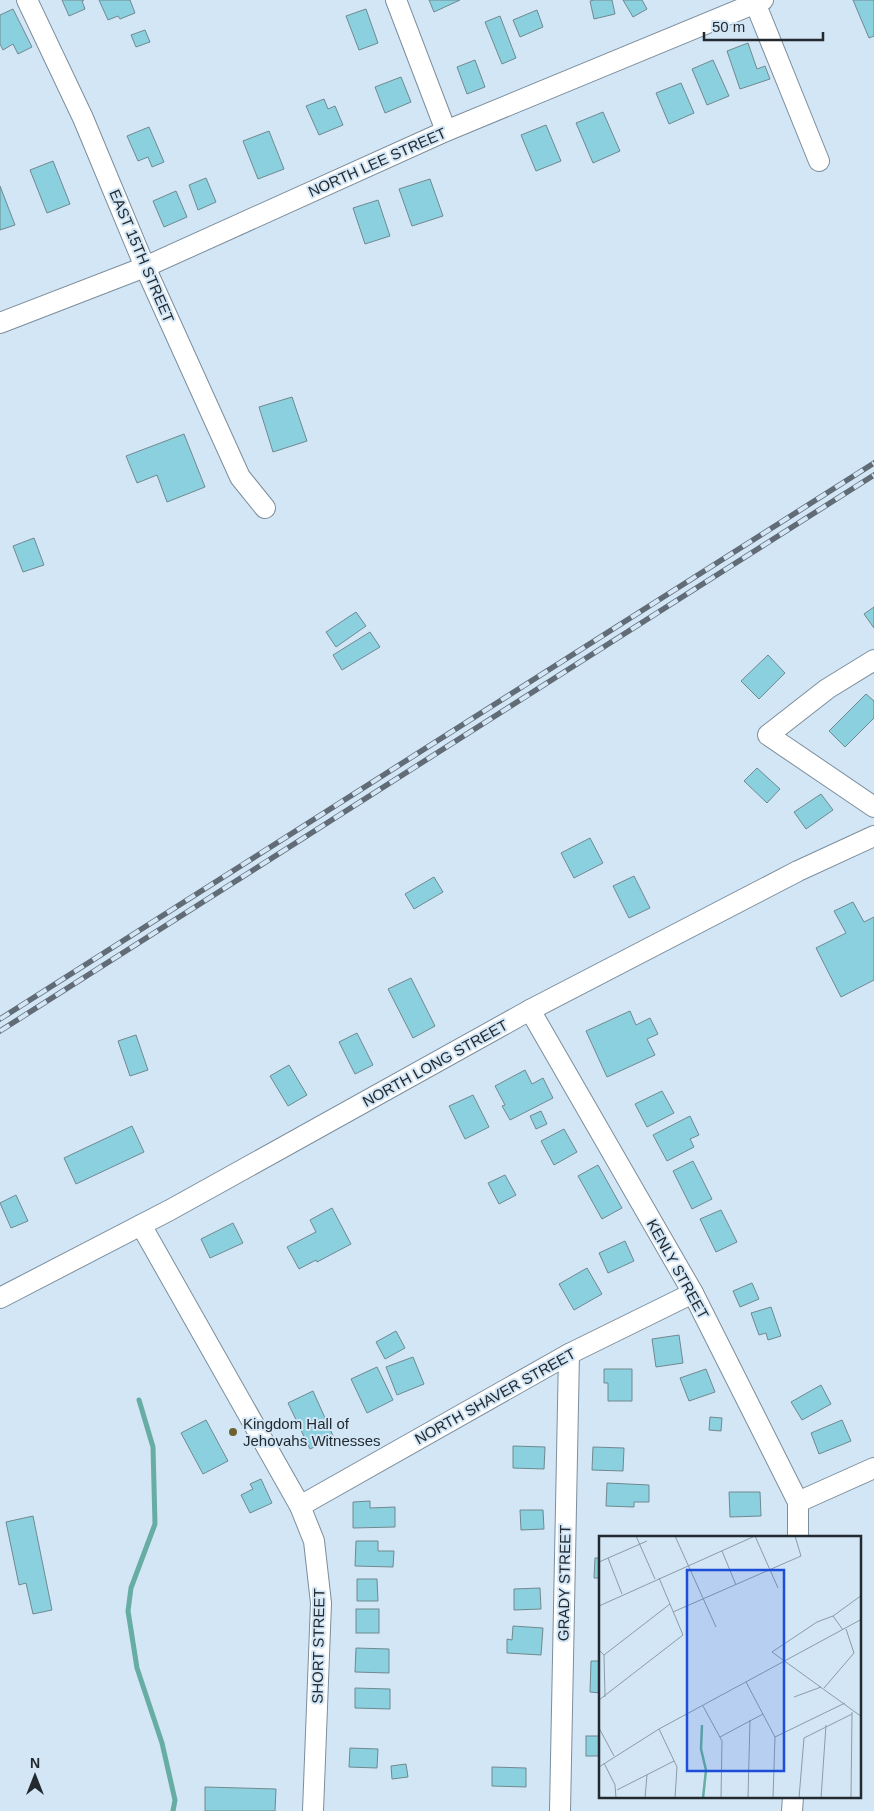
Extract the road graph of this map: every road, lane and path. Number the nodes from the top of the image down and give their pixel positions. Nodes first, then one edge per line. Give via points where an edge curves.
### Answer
1 (27, 0) edge
2 (396, 0) edge
3 (757, 1) edge
4 (446, 131) junction
5 (820, 161) dead end
6 (145, 267) junction
7 (0, 323) edge
8 (265, 508) dead end
9 (874, 660) edge
10 (874, 807) edge
11 (874, 836) edge
12 (530, 1010) junction
13 (141, 1225) junction
14 (693, 1293) junction
15 (0, 1298) edge
16 (569, 1354) junction
17 (874, 1468) edge
18 (798, 1502) junction
19 (300, 1506) junction
20 (798, 1536) edge
21 (793, 1798) edge
22 (313, 1811) edge
23 (560, 1811) edge
24 (792, 1811) edge

1 - 6 street, EAST 15TH STREET via 83,118
2 - 4 street
3 - 4 street, NORTH LEE STREET
3 - 5 street
4 - 6 street, NORTH LEE STREET
6 - 7 street, NORTH LEE STREET
6 - 8 street, EAST 15TH STREET via 240,477
9 - 10 street via 827,689 768,735
11 - 12 street, NORTH LONG STREET via 798,871
12 - 13 street, NORTH LONG STREET
12 - 14 street, KENLY STREET
13 - 15 street, NORTH LONG STREET
13 - 19 street, SHORT STREET
14 - 16 street, NORTH SHAVER STREET
14 - 18 street, KENLY STREET
16 - 19 street, NORTH SHAVER STREET
16 - 23 street, GRADY STREET
17 - 18 street
18 - 20 street, KENLY STREET
19 - 22 street, SHORT STREET via 314,1541 321,1603
21 - 24 street

